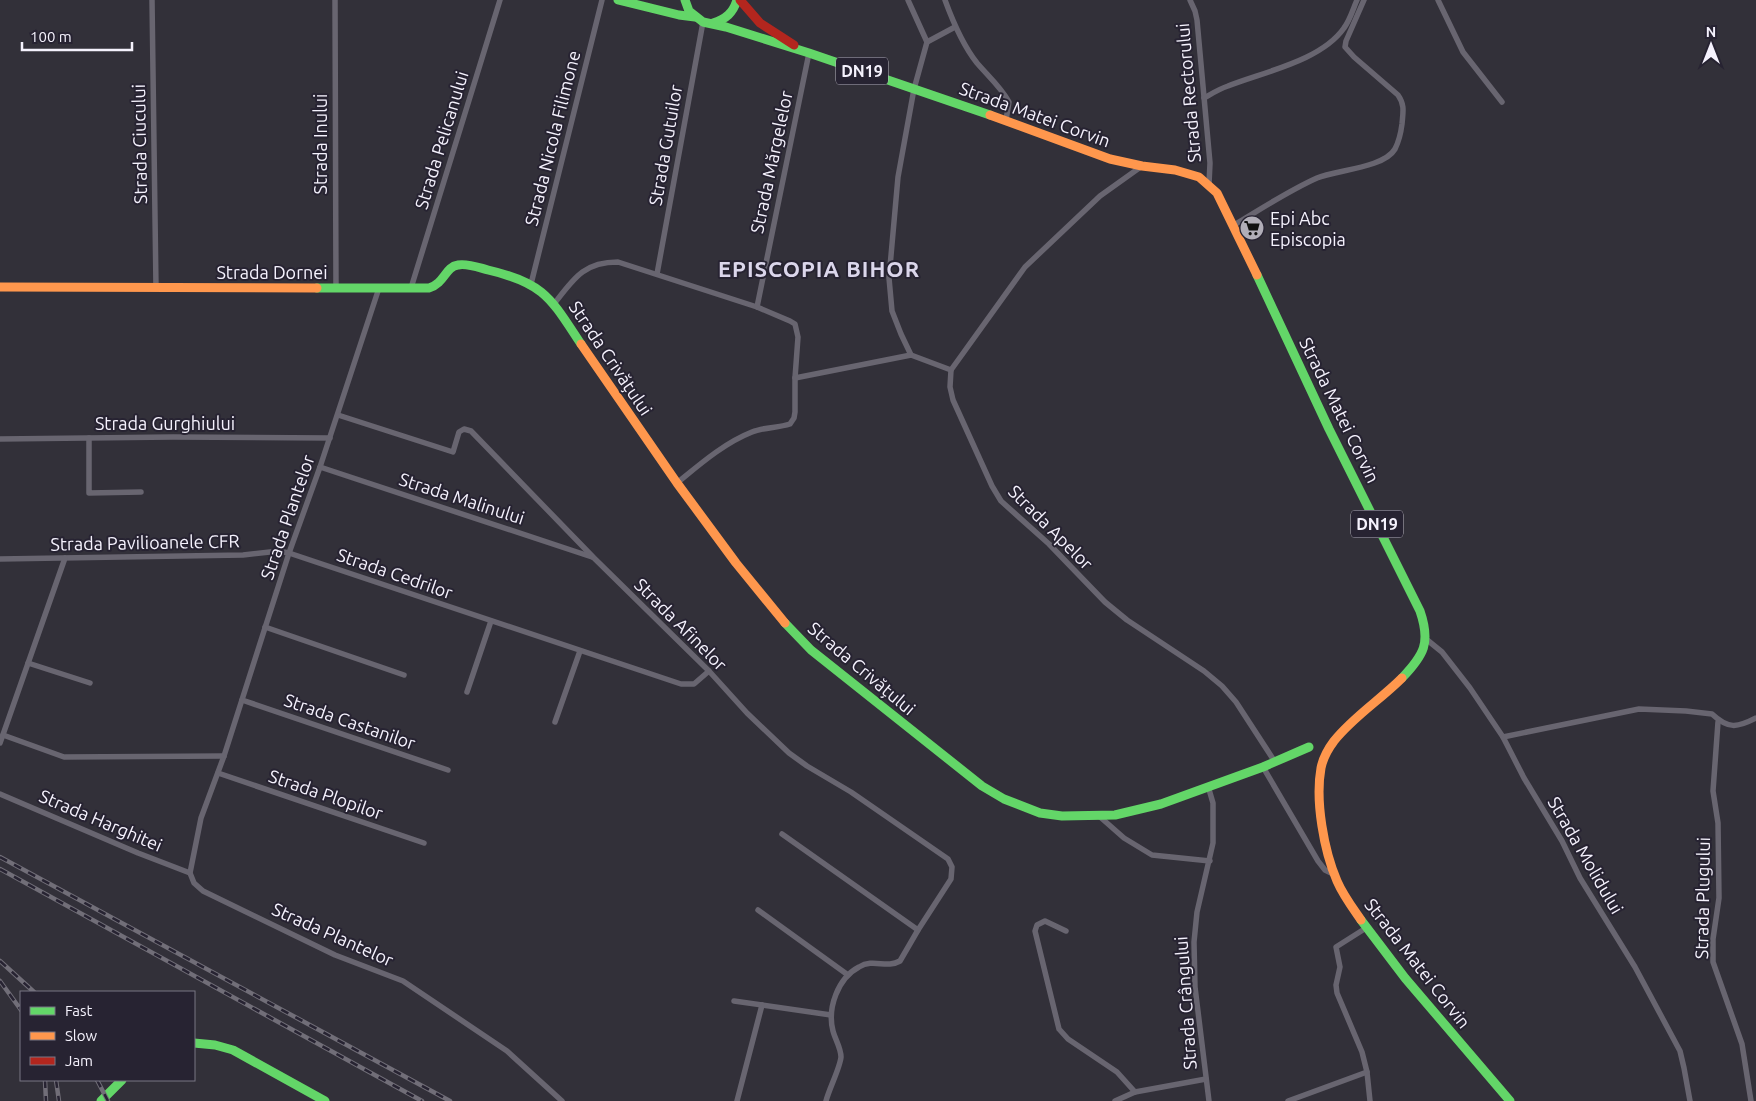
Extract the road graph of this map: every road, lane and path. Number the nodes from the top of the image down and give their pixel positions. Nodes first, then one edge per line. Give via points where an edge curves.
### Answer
1 (152, 0) edge
2 (335, 0) edge
3 (500, 0) edge
4 (602, 0) edge
5 (618, 0) edge
6 (652, 0) edge
7 (685, 0) edge
8 (738, 0) edge
9 (908, 0) edge
10 (946, 0) edge
11 (1190, 0) edge
12 (1357, 0) edge
13 (1364, 0) edge
14 (1438, 0) edge
15 (631, 3) junction
16 (703, 21) junction
17 (955, 27) junction
18 (927, 42) junction
19 (806, 52) junction
20 (914, 89) junction
21 (1204, 98) junction
22 (1502, 102) dead end
23 (1006, 120) junction
24 (1142, 166) junction
25 (1209, 184) junction
26 (1234, 225) junction
27 (657, 274) junction
28 (531, 284) junction
29 (0, 287) edge
30 (156, 288) junction
31 (336, 288) junction
32 (379, 288) junction
33 (411, 288) junction
34 (554, 304) junction
35 (757, 307) junction
36 (911, 355) junction
37 (951, 370) junction
38 (795, 378) junction
39 (338, 415) junction
40 (89, 438) junction
41 (330, 438) junction
42 (0, 439) edge
43 (320, 467) junction
44 (677, 483) junction
45 (141, 492) dead end
46 (289, 553) junction
47 (65, 558) junction
48 (594, 558) junction
49 (0, 559) edge
50 (490, 621) junction
51 (266, 627) junction
52 (1426, 639) junction
53 (580, 651) junction
54 (28, 663) junction
55 (708, 671) junction
56 (404, 675) dead end
57 (90, 683) dead end
58 (467, 692) dead end
59 (242, 700) junction
60 (1756, 718) edge
61 (554, 722) dead end
62 (1718, 722) junction
63 (3, 735) junction
64 (1503, 737) junction
65 (0, 743) edge
66 (1308, 747) dead end
67 (224, 756) junction
68 (1275, 762) junction
69 (1263, 768) junction
70 (448, 770) dead end
71 (218, 773) junction
72 (1208, 786) junction
73 (0, 794) edge
74 (1099, 816) junction
75 (782, 834) dead end
76 (424, 842) dead end
77 (1210, 861) junction
78 (190, 873) junction
79 (1335, 875) junction
80 (758, 910) dead end
81 (1366, 928) junction
82 (918, 930) junction
83 (1066, 931) dead end
84 (848, 975) junction
85 (734, 1001) dead end
86 (762, 1005) junction
87 (832, 1015) junction
88 (195, 1043) edge
89 (1367, 1072) junction
90 (1206, 1079) junction
91 (121, 1081) edge
92 (1135, 1092) junction
93 (103, 1099) edge
94 (325, 1101) edge
95 (562, 1101) edge
96 (737, 1101) edge
97 (826, 1101) edge
98 (1115, 1101) edge
99 (1209, 1101) edge
100 (1288, 1101) edge
101 (1370, 1101) edge
102 (1510, 1101) edge
103 (1690, 1101) edge
104 (1751, 1101) edge

1 - 30 street, Strada Ciucului
2 - 31 street, Strada Inului
3 - 33 street, Strada Pelicanului
4 - 28 street, Strada Nicola Filimone
5 - 15 main road, Strada Matei Corvin
6 - 15 main road, Strada Matei Corvin
7 - 16 main road via 686,6
8 - 16 main road, DN19 via 724,20
8 - 19 main road, Strada Matei Corvin / DN19 via 760,24
9 - 18 street
10 - 17 street
11 - 21 street, Strada Rectorului via 1197,20
12 - 21 street via 1344,28 1319,50
13 - 26 street via 1345,47 1402,100 1400,135 1394,151 1361,168 1319,177
14 - 22 street via 1463,52
15 - 16 main road, Strada Matei Corvin
16 - 19 main road, Strada Matei Corvin / DN19
16 - 27 street, Strada Gutuilor
17 - 18 street
17 - 23 street via 976,62 1005,94 1009,102
18 - 20 street
19 - 20 main road, Strada Matei Corvin / DN19
19 - 35 street, Strada Mărgelelor
20 - 23 main road, Strada Matei Corvin / DN19
20 - 36 street via 898,177 889,278 892,311
21 - 25 street, Strada Rectorului
23 - 24 main road, Strada Matei Corvin / DN19 via 1110,159
24 - 25 main road, Strada Matei Corvin / DN19 via 1176,170 1199,177
24 - 37 street via 1100,196 1025,266
25 - 26 main road, Strada Matei Corvin / DN19
26 - 52 main road, Strada Matei Corvin / DN19 via 1329,429 1420,611
27 - 34 street via 618,262 604,262 588,267
27 - 35 street
28 - 33 main road, Strada Dornei via 454,264 439,285
28 - 34 main road, Strada Crivățului
29 - 30 main road, Strada Dornei
30 - 31 main road, Strada Dornei
31 - 32 main road, Strada Dornei
32 - 33 main road, Strada Dornei
32 - 39 street, Strada Plantelor
34 - 44 main road, Strada Crivățului
35 - 38 street via 795,324 798,337
36 - 37 street
36 - 38 street
37 - 68 street, Strada Apelor via 950,387 957,411 1001,500 1127,620 1222,686
38 - 44 street via 795,412 790,424 744,435
39 - 41 street, Strada Plantelor
39 - 48 street, Strada Afinelor via 453,452 459,432 471,431
40 - 41 street, Strada Gurghiului
40 - 42 street, Strada Gurghiului
40 - 45 street via 89,492
41 - 43 street, Strada Plantelor
43 - 46 street, Strada Plantelor
43 - 48 street, Strada Malinului
44 - 74 main road, Strada Crivățului via 779,617 811,650 961,771 1022,807 1062,816
46 - 47 street, Strada Pavilioanele CFR
46 - 50 street, Strada Cedrilor
46 - 51 street, Strada Plantelor
47 - 49 street, Strada Pavilioanele CFR
47 - 54 street
48 - 55 street, Strada Afinelor
50 - 53 street, Strada Cedrilor
50 - 58 street
51 - 56 street
51 - 59 street, Strada Plantelor
52 - 64 street, Strada Molidului via 1442,652
52 - 79 main road, Strada Matei Corvin via 1424,648 1406,673 1338,736 1325,755 1320,768 1320,801
53 - 55 street, Strada Cedrilor via 681,684 694,684
53 - 61 street
54 - 57 street
54 - 63 street
55 - 82 street, Strada Afinelor via 789,752 948,859 952,867 950,879
59 - 67 street, Strada Plantelor
59 - 70 street, Strada Castanilor
60 - 62 street via 1735,726
62 - 64 street via 1712,714 1639,709
62 - 104 street, Strada Plugului via 1713,792 1718,823 1719,898 1713,962 1742,1044
63 - 65 street
63 - 67 street via 64,757
64 - 103 street, Strada Molidului via 1680,1051
66 - 68 main road, Strada Crivățului
67 - 71 street, Strada Plantelor
68 - 69 main road, Strada Crivățului
69 - 72 main road, Strada Crivățului
69 - 79 street via 1318,861
71 - 76 street, Strada Plopilor
71 - 78 street, Strada Plantelor via 201,818
72 - 74 main road, Strada Crivățului via 1161,804
72 - 77 street, Strada Crângului via 1214,824
73 - 78 street, Strada Harghitei
74 - 77 street via 1124,838 1152,855
75 - 82 street
77 - 90 street, Strada Crângului via 1197,912 1194,942 1195,987
78 - 95 street, Strada Plantelor via 194,883 204,891 335,955 403,981 507,1051
79 - 81 main road, Strada Matei Corvin
80 - 84 street
81 - 89 street via 1336,947 1340,968 1336,985
81 - 102 main road, Strada Matei Corvin via 1433,1013
82 - 84 street, Strada Afinelor via 900,961 886,965 872,962
83 - 92 street via 1045,921 1034,931 1059,1029 1068,1039 1116,1072
84 - 87 street, Strada Afinelor via 835,996
85 - 86 street
86 - 87 street
86 - 96 street
87 - 97 street, Strada Afinelor via 832,1028 841,1055
88 - 94 main road via 233,1050
89 - 100 street
89 - 101 street
90 - 92 street
90 - 99 street, Strada Crângului
91 - 93 main road
92 - 98 street

